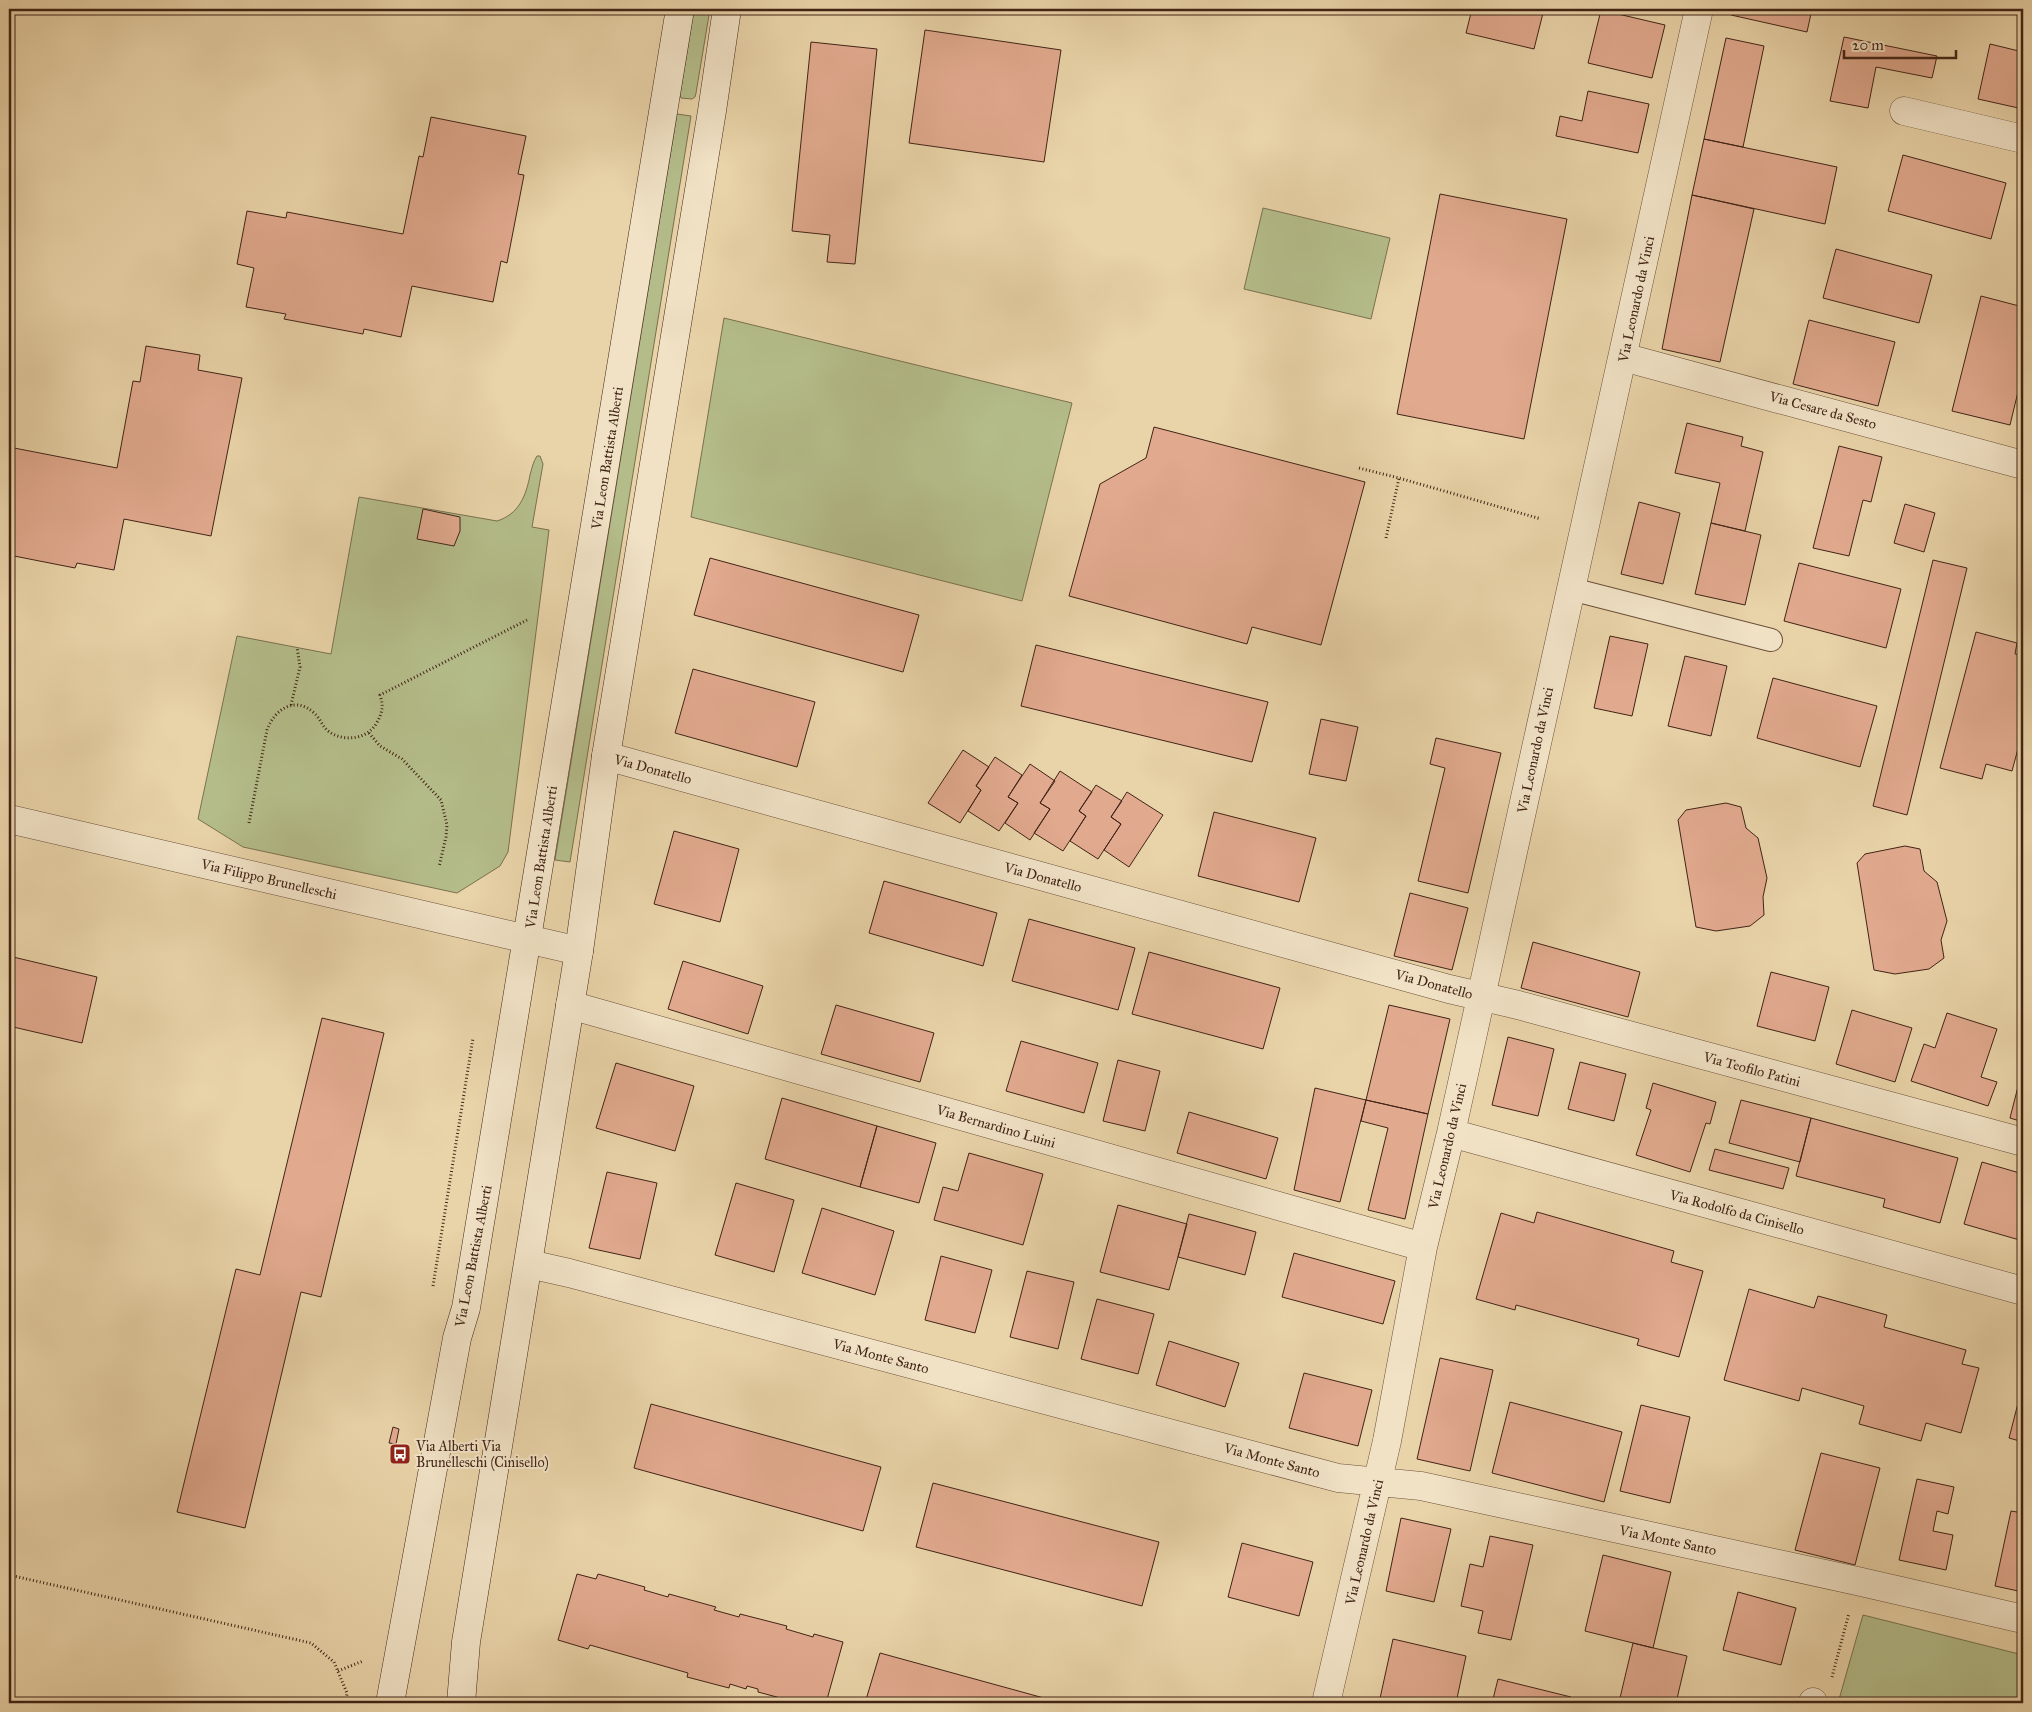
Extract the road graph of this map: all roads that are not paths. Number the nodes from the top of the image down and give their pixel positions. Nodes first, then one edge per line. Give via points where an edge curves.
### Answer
1 (680, 9) edge
2 (727, 9) edge
3 (1699, 9) edge
4 (1904, 111) dead end
5 (2023, 139) edge
6 (1623, 357) junction
7 (2023, 465) edge
8 (1571, 589) junction
9 (1771, 640) dead end
10 (606, 756) junction
11 (9, 819) edge
12 (528, 940) junction
13 (571, 949) junction
14 (1481, 996) junction
15 (570, 1005) junction
16 (1451, 1133) junction
17 (2023, 1142) edge
18 (544, 1168) junction
19 (1423, 1247) junction
20 (529, 1264) junction
21 (2023, 1291) edge
22 (1378, 1481) junction
23 (2023, 1619) edge
24 (466, 1642) junction
25 (400, 1655) junction
26 (390, 1703) edge
27 (400, 1703) edge
28 (447, 1703) edge
29 (461, 1703) edge
30 (1326, 1703) edge

1 - 12 street, Via Leon Battista Alberti
2 - 10 street
3 - 6 street, Via Leonardo da Vinci
4 - 5 street
6 - 7 street, Via Cesare da Sesto
6 - 8 street, Via Leonardo da Vinci
8 - 9 lane
8 - 14 street, Via Leonardo da Vinci
10 - 13 street
10 - 14 street, Via Donatello
11 - 12 street, Via Filippo Brunelleschi
12 - 13 street, Via Filippo Brunelleschi
12 - 25 street, Via Leon Battista Alberti via 466,1308 457,1338
13 - 15 street
13 - 18 street via 540,1100 537,1162
14 - 16 street, Via Leonardo da Vinci
14 - 17 street, Via Teofilo Patini
15 - 18 street
15 - 19 street, Via Bernardino Luini
16 - 19 street, Via Leonardo da Vinci
16 - 21 street, Via Rodolfo da Cinisello
18 - 20 street
19 - 22 street, Via Leonardo da Vinci
20 - 22 street, Via Monte Santo via 1338,1478
20 - 24 street
22 - 23 street, Via Monte Santo via 1421,1486
22 - 30 street, Via Leonardo da Vinci
24 - 28 street
24 - 29 street
25 - 26 street, Via Leon Battista Alberti
25 - 27 street

